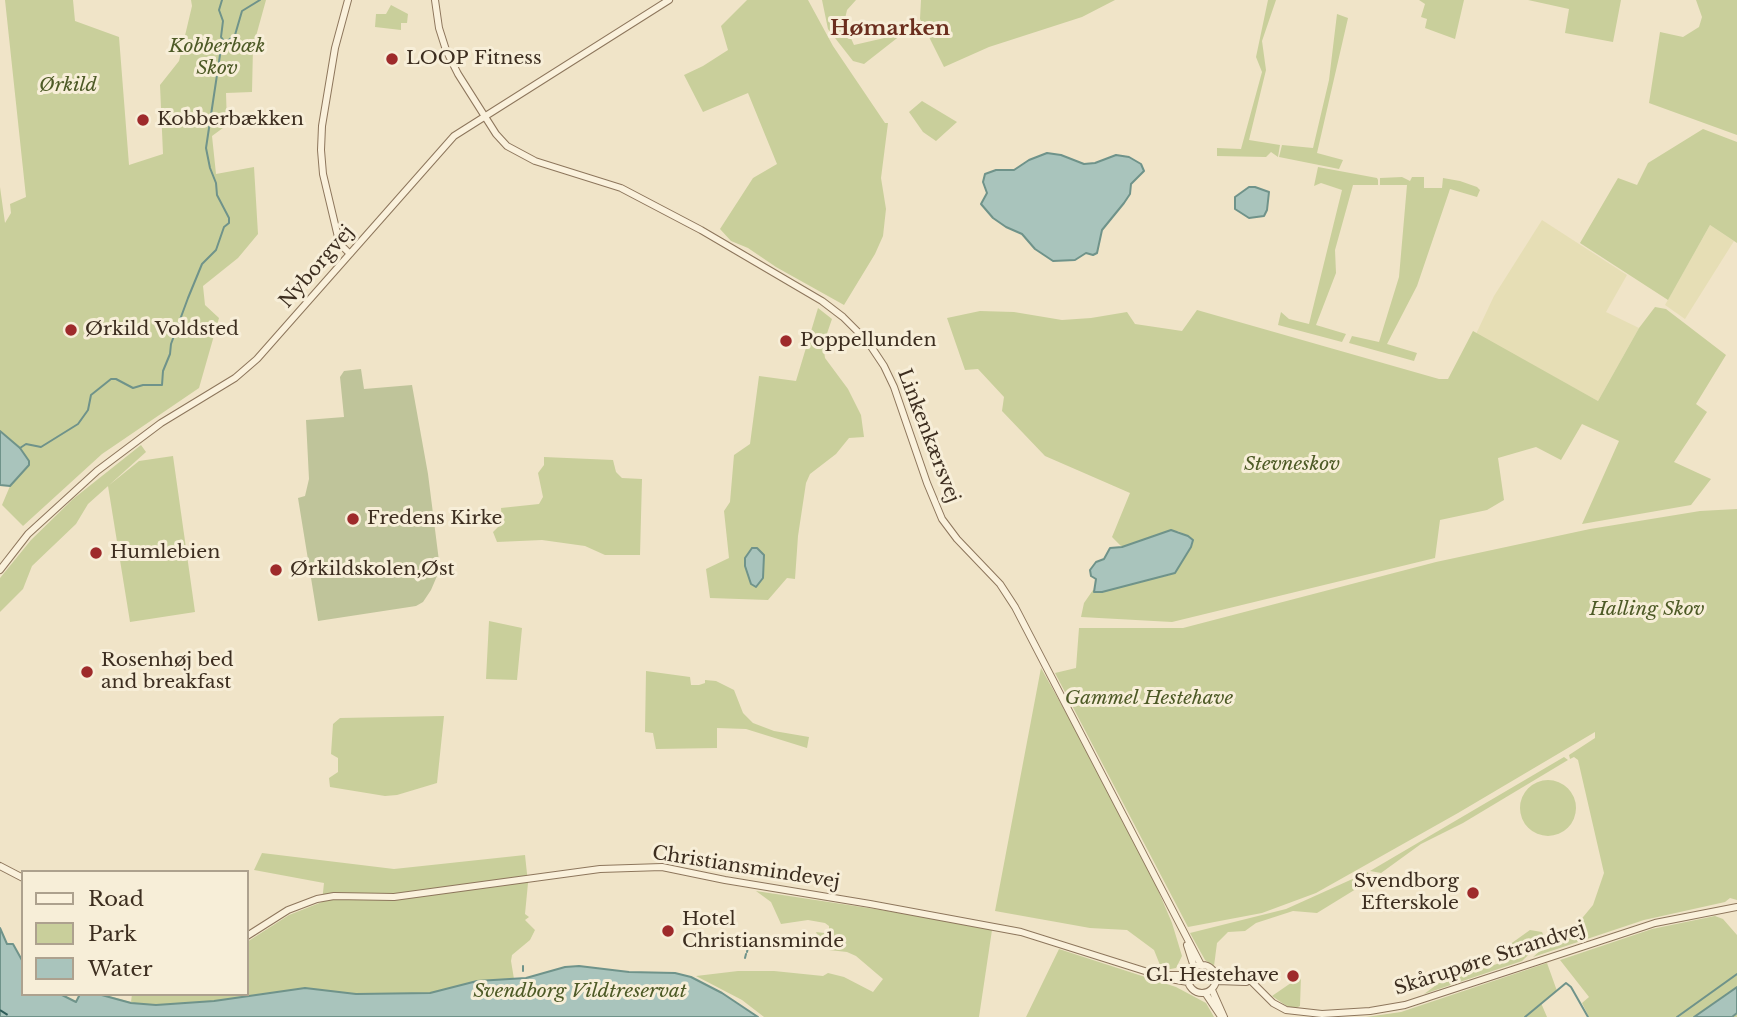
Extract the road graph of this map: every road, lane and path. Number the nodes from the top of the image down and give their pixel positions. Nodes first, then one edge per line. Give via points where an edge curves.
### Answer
1 (348, 0) edge
2 (435, 0) edge
3 (669, 0) edge
4 (485, 117) junction
5 (350, 254) junction
6 (0, 570) edge
7 (0, 866) edge
8 (21, 876) edge
9 (1737, 907) edge
10 (248, 935) edge
11 (1198, 966) junction
12 (1217, 978) junction
13 (1188, 979) junction
14 (1209, 992) junction
15 (1223, 1017) edge

1 - 5 street via 335,48 321,150 338,237
2 - 4 street, Linkenkærsvej via 446,50
3 - 4 street, Nyborgvej
4 - 5 street, Nyborgvej via 446,144
4 - 11 street, Linkenkærsvej via 501,141 516,153 621,188 701,230 822,301 868,342 894,387 942,519 1015,607
5 - 6 street, Nyborgvej via 257,359 97,471 28,534
7 - 8 street
9 - 12 street, Skårupøre Strandvej via 1655,923 1405,1005 1370,1011 1286,1010 1258,987
10 - 13 street, Christiansmindevej via 288,910 334,896 394,897 600,869 662,867 1021,932 1158,975
11 - 12 street via 1210,967
11 - 13 street
12 - 14 street
13 - 14 street via 1196,993
14 - 15 street

